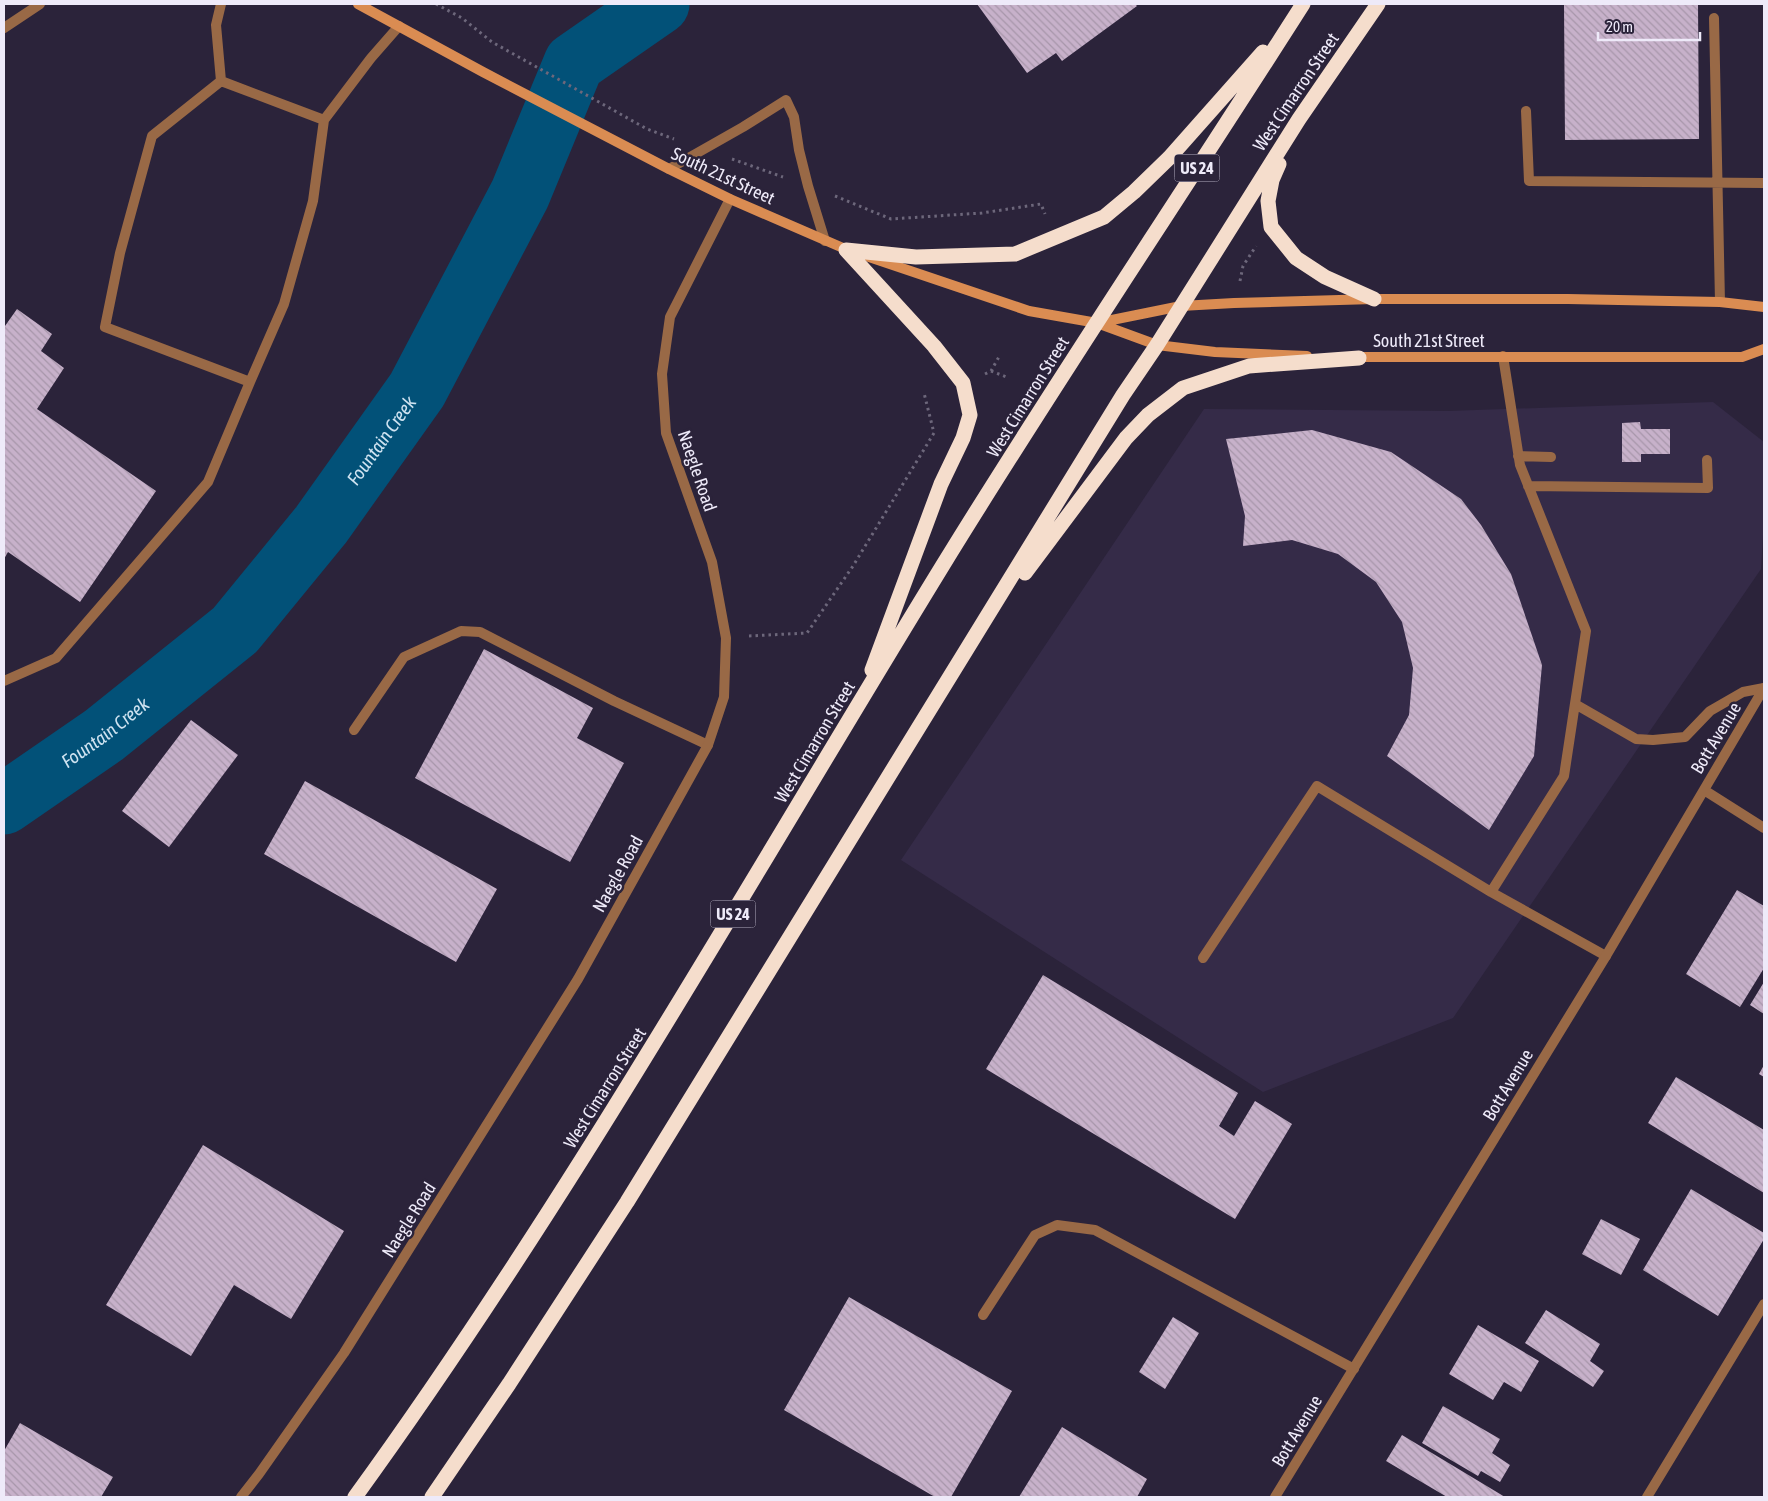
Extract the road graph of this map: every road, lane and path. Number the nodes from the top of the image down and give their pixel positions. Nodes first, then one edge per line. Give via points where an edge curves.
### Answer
1 (40, 4) edge
2 (221, 4) edge
3 (358, 4) edge
4 (436, 4) edge
5 (1378, 4) edge
6 (1300, 8) edge
7 (1714, 18) dead end
8 (399, 26) junction
9 (4, 28) edge
10 (221, 81) junction
11 (1526, 111) dead end
12 (324, 120) junction
13 (1299, 120) junction
14 (704, 149) junction
15 (670, 169) junction
16 (1718, 182) junction
17 (1764, 183) edge
18 (808, 186) junction
19 (730, 199) junction
20 (1048, 222) dead end
21 (825, 241) junction
22 (1256, 246) dead end
23 (846, 250) junction
24 (1240, 281) dead end
25 (1374, 300) junction
26 (1720, 302) junction
27 (1181, 306) junction
28 (1764, 306) edge
29 (1097, 322) junction
30 (1157, 346) junction
31 (1764, 349) edge
32 (1000, 355) dead end
33 (1503, 356) junction
34 (1359, 358) junction
35 (991, 371) junction
36 (978, 378) dead end
37 (1009, 378) dead end
38 (250, 382) junction
39 (924, 393) dead end
40 (1518, 456) junction
41 (1551, 457) dead end
42 (1707, 460) dead end
43 (1528, 486) junction
44 (726, 638) junction
45 (970, 646) junction
46 (4, 680) edge
47 (1764, 688) edge
48 (1575, 704) junction
49 (859, 706) junction
50 (354, 730) dead end
51 (708, 745) junction
52 (1704, 790) junction
53 (1764, 828) edge
54 (1491, 892) junction
55 (1606, 956) junction
56 (1203, 958) dead end
57 (1764, 1304) edge
58 (983, 1315) dead end
59 (1354, 1369) junction
60 (241, 1497) edge
61 (356, 1497) edge
62 (432, 1497) edge
63 (1275, 1497) edge
64 (1646, 1497) edge

1 - 9 street
2 - 10 street via 216,25
3 - 8 main road, South 21st Street
4 - 14 path via 462,18 492,42 647,129
5 - 13 highway, West Cimarron Street
6 - 23 highway via 1169,158 1104,217 1015,254 916,257
6 - 29 highway, West Cimarron Street / US 24
7 - 16 street
8 - 12 street
8 - 15 main road, South 21st Street
10 - 12 street
10 - 38 street via 152,136 120,253 104,327
11 - 16 street via 1529,181
12 - 38 street via 313,201 284,304
13 - 25 highway via 1272,180 1268,201 1270,227 1296,258 1325,277
13 - 27 highway, West Cimarron Street
14 - 15 street
14 - 18 path
14 - 18 street via 786,100 794,117
15 - 19 main road, South 21st Street
16 - 17 street
16 - 26 street
18 - 20 path via 891,219 982,214 1041,204
18 - 21 street
19 - 21 main road, South 21st Street
19 - 44 street, Naegle Road via 670,317 662,374 666,433 712,562
21 - 23 main road, South 21st Street
22 - 24 path via 1243,266
23 - 29 main road, South 21st Street via 1029,311
23 - 49 highway via 934,346 963,383 970,415 941,484
25 - 26 main road, South 21st Street
25 - 27 main road, South 21st Street
26 - 28 main road, South 21st Street
27 - 29 main road, South 21st Street
27 - 30 highway, West Cimarron Street
29 - 30 main road, South 21st Street
29 - 49 highway, West Cimarron Street / US 24 via 944,564
30 - 34 main road, South 21st Street via 1215,352
30 - 45 highway, West Cimarron Street
31 - 33 main road, South 21st Street via 1742,357
32 - 35 path
33 - 34 main road, South 21st Street
33 - 40 street
34 - 45 highway via 1248,366 1183,388 1148,415 1126,438
35 - 36 path
35 - 37 path
38 - 46 street via 208,482 56,658
39 - 44 path via 934,433 853,566 807,633
40 - 41 street
40 - 43 street
42 - 43 street via 1708,488
43 - 48 street via 1586,631
44 - 51 street, Naegle Road via 724,697
45 - 62 highway, West Cimarron Street via 627,1202
47 - 48 street via 1744,692 1710,711 1685,737 1653,740 1636,739
47 - 52 street, Bott Avenue
48 - 54 street via 1564,776
49 - 61 highway, West Cimarron Street / US 24 via 613,1113 406,1428
50 - 51 street via 404,657 461,631 480,632
51 - 60 street, Naegle Road via 578,979 344,1353
52 - 53 street
52 - 55 street, Bott Avenue
54 - 55 street
54 - 56 street via 1317,786
55 - 59 street, Bott Avenue
57 - 64 street
58 - 59 street via 1035,1235 1057,1224 1095,1230
59 - 63 street, Bott Avenue

